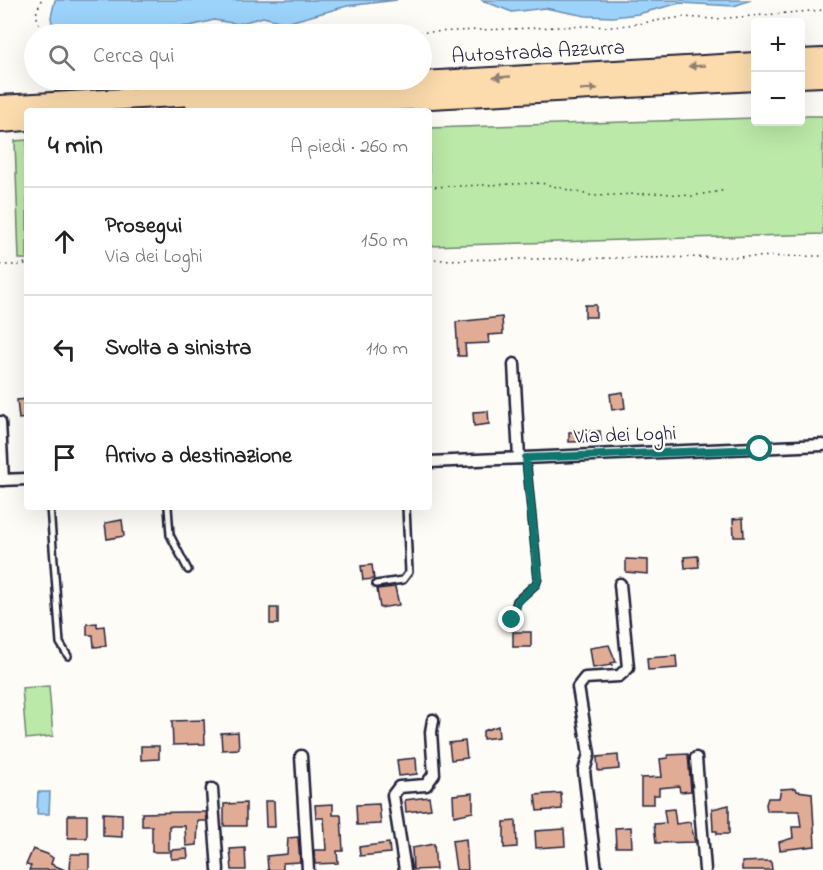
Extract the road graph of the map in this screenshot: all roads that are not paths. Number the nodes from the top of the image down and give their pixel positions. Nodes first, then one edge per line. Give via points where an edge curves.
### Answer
1 (823, 59) edge
2 (805, 60) edge
3 (751, 63) edge
4 (823, 76) edge
5 (805, 77) edge
6 (751, 80) edge
7 (432, 81) edge
8 (281, 90) edge
9 (0, 106) edge
10 (249, 108) edge
11 (24, 120) edge
12 (0, 122) edge
13 (514, 364) dead end
14 (0, 422) edge
15 (823, 445) edge
16 (523, 458) junction
17 (432, 462) edge
18 (24, 479) edge
19 (2, 480) edge
20 (50, 510) edge
21 (168, 510) edge
22 (406, 510) edge
23 (188, 570) dead end
24 (376, 584) dead end
25 (620, 584) dead end
26 (512, 620) dead end
27 (68, 656) dead end
28 (433, 720) dead end
29 (301, 756) dead end
30 (696, 758) dead end
31 (212, 789) dead end
32 (218, 870) edge
33 (308, 870) edge
34 (405, 870) edge
35 (596, 870) edge
36 (705, 870) edge

1 - 2 highway
3 -> 7 highway, Autostrada Azzurra
4 - 5 highway
10 -> 6 highway, Autostrada Azzurra
8 -> 9 highway, Autostrada Azzurra
11 - 12 highway
13 - 16 street
14 - 19 street
15 - 16 street, Via dei Loghi
16 - 17 street, Via dei Loghi
16 - 26 lane via 538,578 518,601
18 - 19 street
20 - 27 lane via 60,643
21 - 23 lane via 170,535
22 - 24 lane via 409,572 403,580
25 - 35 street via 628,668 622,675 583,678 578,687 589,754 584,771
28 - 34 street via 434,774 426,785 399,787 393,795
29 - 33 street
30 - 36 street
31 - 32 street

